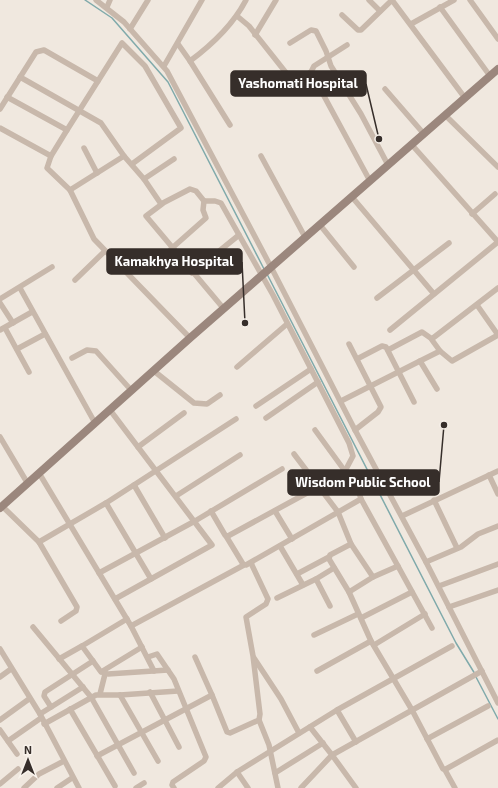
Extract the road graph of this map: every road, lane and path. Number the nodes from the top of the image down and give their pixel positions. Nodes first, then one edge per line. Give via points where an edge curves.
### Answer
1 (96, 0) edge
2 (110, 0) edge
3 (148, 0) edge
4 (202, 0) edge
5 (246, 0) edge
6 (276, 0) edge
7 (369, 0) edge
8 (454, 0) edge
9 (470, 0) edge
10 (106, 7) junction
11 (440, 7) junction
12 (380, 10) junction
13 (342, 15) dead end
14 (237, 16) junction
15 (411, 24) junction
16 (130, 29) junction
17 (255, 35) junction
18 (498, 39) edge
19 (178, 44) junction
20 (290, 44) dead end
21 (347, 45) dead end
22 (328, 58) junction
23 (190, 60) junction
24 (164, 66) junction
25 (498, 69) edge
26 (311, 72) junction
27 (287, 74) junction
28 (248, 75) dead end
29 (490, 76) junction
30 (20, 77) junction
31 (98, 81) junction
32 (385, 89) dead end
33 (7, 97) junction
34 (465, 98) junction
35 (0, 108) edge
36 (80, 110) junction
37 (445, 115) junction
38 (230, 125) dead end
39 (0, 128) edge
40 (67, 130) junction
41 (424, 134) junction
42 (412, 145) junction
43 (84, 148) dead end
44 (51, 156) junction
45 (124, 156) junction
46 (261, 156) dead end
47 (174, 159) dead end
48 (132, 164) junction
49 (388, 165) junction
50 (498, 167) edge
51 (98, 173) junction
52 (144, 179) junction
53 (370, 181) junction
54 (70, 190) junction
55 (495, 194) dead end
56 (352, 197) junction
57 (204, 201) junction
58 (162, 204) junction
59 (472, 214) junction
60 (320, 225) junction
61 (239, 235) junction
62 (305, 238) junction
63 (498, 242) edge
64 (449, 243) dead end
65 (171, 249) junction
66 (105, 251) junction
67 (52, 267) dead end
68 (354, 267) dead end
69 (414, 269) junction
70 (266, 272) junction
71 (192, 273) junction
72 (75, 280) dead end
73 (20, 288) junction
74 (498, 288) edge
75 (434, 294) junction
76 (377, 298) dead end
77 (0, 299) edge
78 (0, 303) edge
79 (477, 304) junction
80 (224, 309) junction
81 (32, 312) junction
82 (13, 323) junction
83 (287, 324) junction
84 (2, 329) edge
85 (390, 330) dead end
86 (45, 334) junction
87 (498, 335) edge
88 (190, 338) junction
89 (432, 339) junction
90 (349, 344) dead end
91 (17, 349) junction
92 (388, 350) junction
93 (440, 351) junction
94 (72, 358) dead end
95 (357, 359) junction
96 (420, 361) junction
97 (237, 367) dead end
98 (311, 369) junction
99 (154, 371) junction
100 (398, 371) junction
101 (29, 372) dead end
102 (318, 382) junction
103 (370, 387) junction
104 (437, 389) dead end
105 (132, 390) junction
106 (220, 395) dead end
107 (341, 401) junction
108 (414, 402) dead end
109 (256, 406) dead end
110 (110, 410) junction
111 (184, 413) dead end
112 (266, 418) dead end
113 (236, 420) dead end
114 (95, 423) junction
115 (315, 430) dead end
116 (355, 430) junction
117 (1, 440) edge
118 (138, 447) junction
119 (294, 454) dead end
120 (240, 455) dead end
121 (282, 469) dead end
122 (157, 471) junction
123 (345, 471) junction
124 (498, 471) edge
125 (39, 474) junction
126 (489, 475) junction
127 (28, 484) junction
128 (134, 485) junction
129 (318, 487) junction
130 (498, 494) edge
131 (176, 496) junction
132 (361, 499) junction
133 (434, 500) junction
134 (106, 503) junction
135 (1, 507) edge
136 (275, 510) junction
137 (211, 511) junction
138 (338, 512) junction
139 (402, 516) junction
140 (195, 521) junction
141 (69, 524) junction
142 (498, 526) edge
143 (226, 536) junction
144 (165, 538) junction
145 (292, 539) junction
146 (39, 542) junction
147 (351, 544) junction
148 (280, 546) junction
149 (457, 548) junction
150 (136, 552) junction
151 (329, 557) junction
152 (426, 562) junction
153 (251, 563) junction
154 (498, 564) edge
155 (244, 565) junction
156 (398, 566) junction
157 (334, 568) junction
158 (99, 572) junction
159 (297, 574) junction
160 (373, 577) junction
161 (151, 579) junction
162 (316, 579) junction
163 (303, 585) junction
164 (439, 586) junction
165 (498, 590) edge
166 (349, 592) junction
167 (412, 592) junction
168 (277, 598) dead end
169 (115, 599) junction
170 (330, 606) dead end
171 (449, 607) junction
172 (425, 614) junction
173 (359, 616) junction
174 (127, 619) junction
175 (61, 621) dead end
176 (33, 626) dead end
177 (131, 626) junction
178 (432, 628) dead end
179 (314, 635) dead end
180 (373, 643) junction
181 (82, 646) junction
182 (452, 646) dead end
183 (142, 647) junction
184 (0, 649) edge
185 (253, 656) junction
186 (148, 657) junction
187 (195, 657) dead end
188 (59, 659) junction
189 (93, 661) junction
190 (12, 669) junction
191 (168, 670) junction
192 (317, 670) dead end
193 (154, 671) junction
194 (103, 673) junction
195 (478, 673) junction
196 (72, 674) junction
197 (0, 677) edge
198 (394, 679) junction
199 (83, 688) junction
200 (178, 691) junction
201 (150, 692) junction
202 (100, 694) junction
203 (120, 695) junction
204 (212, 695) junction
205 (91, 697) junction
206 (30, 699) junction
207 (497, 700) edge
208 (488, 706) dead end
209 (51, 707) junction
210 (70, 709) junction
211 (186, 709) junction
212 (337, 710) junction
213 (412, 710) junction
214 (41, 716) junction
215 (0, 720) edge
216 (165, 720) junction
217 (259, 720) junction
218 (44, 724) junction
219 (310, 727) junction
220 (0, 730) edge
221 (141, 732) junction
222 (299, 733) junction
223 (427, 739) junction
224 (498, 740) edge
225 (8, 741) junction
226 (356, 742) junction
227 (323, 743) junction
228 (118, 744) junction
229 (179, 746) dead end
230 (270, 752) junction
231 (17, 754) dead end
232 (332, 755) junction
233 (97, 756) junction
234 (64, 761) junction
235 (158, 761) dead end
236 (18, 769) dead end
237 (445, 770) junction
238 (237, 772) junction
239 (134, 773) dead end
240 (275, 773) junction
241 (72, 778) junction
242 (144, 783) dead end
243 (0, 784) edge
244 (116, 786) dead end
245 (24, 788) edge
246 (58, 788) edge
247 (79, 788) edge
248 (136, 788) edge
249 (174, 788) edge
250 (218, 788) edge
251 (248, 788) edge
252 (278, 788) edge
253 (301, 788) edge
254 (356, 788) edge
255 (455, 788) edge

1 - 10 street
2 - 10 street
3 - 16 street
4 - 19 street
5 - 14 street
6 - 17 street
7 - 12 street
8 - 11 street
9 - 18 street
10 - 16 street
11 - 15 street
11 - 29 street
12 - 13 street via 360,31
12 - 15 street via 392,0
14 - 17 street
14 - 23 street via 208,47
15 - 34 street
16 - 24 street
17 - 27 street
19 - 23 street
19 - 24 street
20 - 22 street via 314,30
21 - 22 street
22 - 26 street via 314,66
22 - 49 street
23 - 38 street
24 - 70 street
25 - 29 main road
26 - 27 street via 296,83
26 - 53 street
27 - 28 street via 260,91
29 - 34 main road
30 - 31 street via 36,52 44,50
30 - 33 street
30 - 36 street
31 - 36 street
31 - 48 street via 122,43 145,66 182,128
32 - 41 street
33 - 35 street
33 - 40 street
34 - 37 main road
36 - 40 street
36 - 45 street via 101,123
37 - 41 main road
37 - 50 street
39 - 44 street
40 - 44 street
41 - 42 main road
42 - 49 main road
42 - 59 street
43 - 51 street
44 - 54 street via 47,164 49,171
45 - 48 street
45 - 51 street
46 - 62 street
47 - 52 street
48 - 52 street
49 - 53 main road
51 - 54 street
52 - 58 street
53 - 56 main road
54 - 66 street via 90,233
55 - 59 street
56 - 60 main road
56 - 69 street
57 - 58 street via 196,191 190,189
57 - 61 street via 215,200 221,203
57 - 65 street via 203,210 206,218
58 - 65 street via 146,216
59 - 63 street
60 - 62 main road
60 - 68 street
61 - 70 street
61 - 71 street
62 - 70 main road
63 - 75 street
64 - 69 street
65 - 71 street
66 - 72 street
66 - 88 street
67 - 73 street
69 - 75 street
69 - 76 street
70 - 80 main road
70 - 83 street
70 - 107 street
71 - 80 street
73 - 77 street
73 - 81 street
74 - 79 street
75 - 85 street
78 - 82 street
79 - 87 street
79 - 89 street
80 - 88 main road
81 - 82 street
81 - 86 street
82 - 84 street
83 - 97 street
83 - 98 street
84 - 91 street
86 - 91 street
86 - 114 street
87 - 93 street via 453,361
88 - 99 main road
89 - 92 street via 422,332
89 - 93 street
90 - 95 street
91 - 101 street
92 - 95 street via 382,346
92 - 100 street
93 - 96 street
94 - 105 street via 87,350 96,351
95 - 103 street
96 - 100 street
96 - 104 street
98 - 102 street
98 - 109 street
99 - 105 main road
99 - 106 street via 194,403 207,404
100 - 103 street
100 - 108 street
102 - 112 street
102 - 123 street via 352,450 352,459
103 - 107 street
103 - 116 street via 380,409
105 - 110 main road
107 - 116 street
110 - 114 main road
110 - 118 street
111 - 118 street
113 - 122 street
114 - 125 main road
115 - 123 street
116 - 139 street
117 - 127 street
118 - 122 street
119 - 129 street
120 - 131 street
121 - 137 street
122 - 128 street
122 - 131 street
123 - 132 street via 360,492
124 - 126 street
125 - 127 main road
125 - 141 street
126 - 130 street
126 - 133 street
127 - 135 main road
128 - 134 street
128 - 144 street
129 - 136 street
129 - 138 street
131 - 140 street
132 - 138 street
132 - 156 street
133 - 139 street
133 - 149 street
134 - 141 street
134 - 150 street
135 - 146 street
136 - 143 street
136 - 145 street
137 - 140 street
137 - 143 street
138 - 145 street
138 - 147 street
139 - 152 street
140 - 144 street
140 - 161 street via 211,545
141 - 146 street
141 - 158 street
142 - 149 street via 478,534
143 - 155 street
144 - 150 street
145 - 148 street
146 - 175 street via 77,607 76,612
147 - 151 street
147 - 160 street
148 - 153 street
148 - 159 street
149 - 152 street
150 - 158 street
150 - 161 street
151 - 157 street
151 - 159 street
152 - 164 street
153 - 155 street
153 - 185 street via 268,599 266,604 246,617
154 - 164 street
155 - 177 street
156 - 160 street
156 - 167 street
157 - 162 street
157 - 166 street
158 - 169 street
159 - 163 street
160 - 166 street
161 - 169 street
162 - 163 street
162 - 170 street
163 - 168 street
164 - 171 street
165 - 171 street
166 - 173 street
167 - 172 street
167 - 173 street
169 - 174 street
171 - 195 street
172 - 178 street
172 - 180 street
173 - 179 street
173 - 180 street
174 - 177 street
174 - 181 street
176 - 188 street
177 - 183 street
180 - 192 street
180 - 198 street
181 - 188 street
181 - 189 street
182 - 198 street
183 - 186 street
183 - 194 street
184 - 190 street
185 - 217 street
185 - 222 street
186 - 191 street via 157,654
186 - 193 street
187 - 204 street
188 - 196 street
189 - 194 street
189 - 196 street
190 - 197 street
190 - 206 street
191 - 193 street
191 - 200 street
193 - 194 street
194 - 202 street
195 - 207 street
195 - 213 street
196 - 199 street
196 - 209 street via 44,693
198 - 212 street
198 - 213 street
199 - 205 street
199 - 209 street
200 - 201 street
200 - 211 street
201 - 203 street
201 - 216 street
202 - 203 street
202 - 205 street
203 - 221 street
204 - 211 street
204 - 217 street via 227,732
205 - 210 street
205 - 228 street
206 - 214 street
206 - 215 street
208 - 223 street
209 - 214 street
210 - 218 street
210 - 233 street
211 - 216 street
211 - 249 street via 206,757 173,782
212 - 219 street
212 - 226 street
213 - 223 street
213 - 226 street
214 - 218 street
214 - 225 street
216 - 221 street
216 - 229 street
217 - 230 street
218 - 234 street
219 - 222 street
219 - 227 street
220 - 225 street
221 - 228 street
221 - 235 street
222 - 230 street
223 - 237 street
224 - 237 street
225 - 231 street
226 - 232 street
227 - 232 street
227 - 240 street
228 - 233 street
228 - 239 street
230 - 238 street
230 - 240 street
232 - 253 street
232 - 254 street
233 - 244 street
234 - 241 street
234 - 245 street via 39,774
236 - 243 street
237 - 255 street
238 - 250 street
238 - 251 street
240 - 252 street
241 - 246 street
241 - 247 street
242 - 248 street

